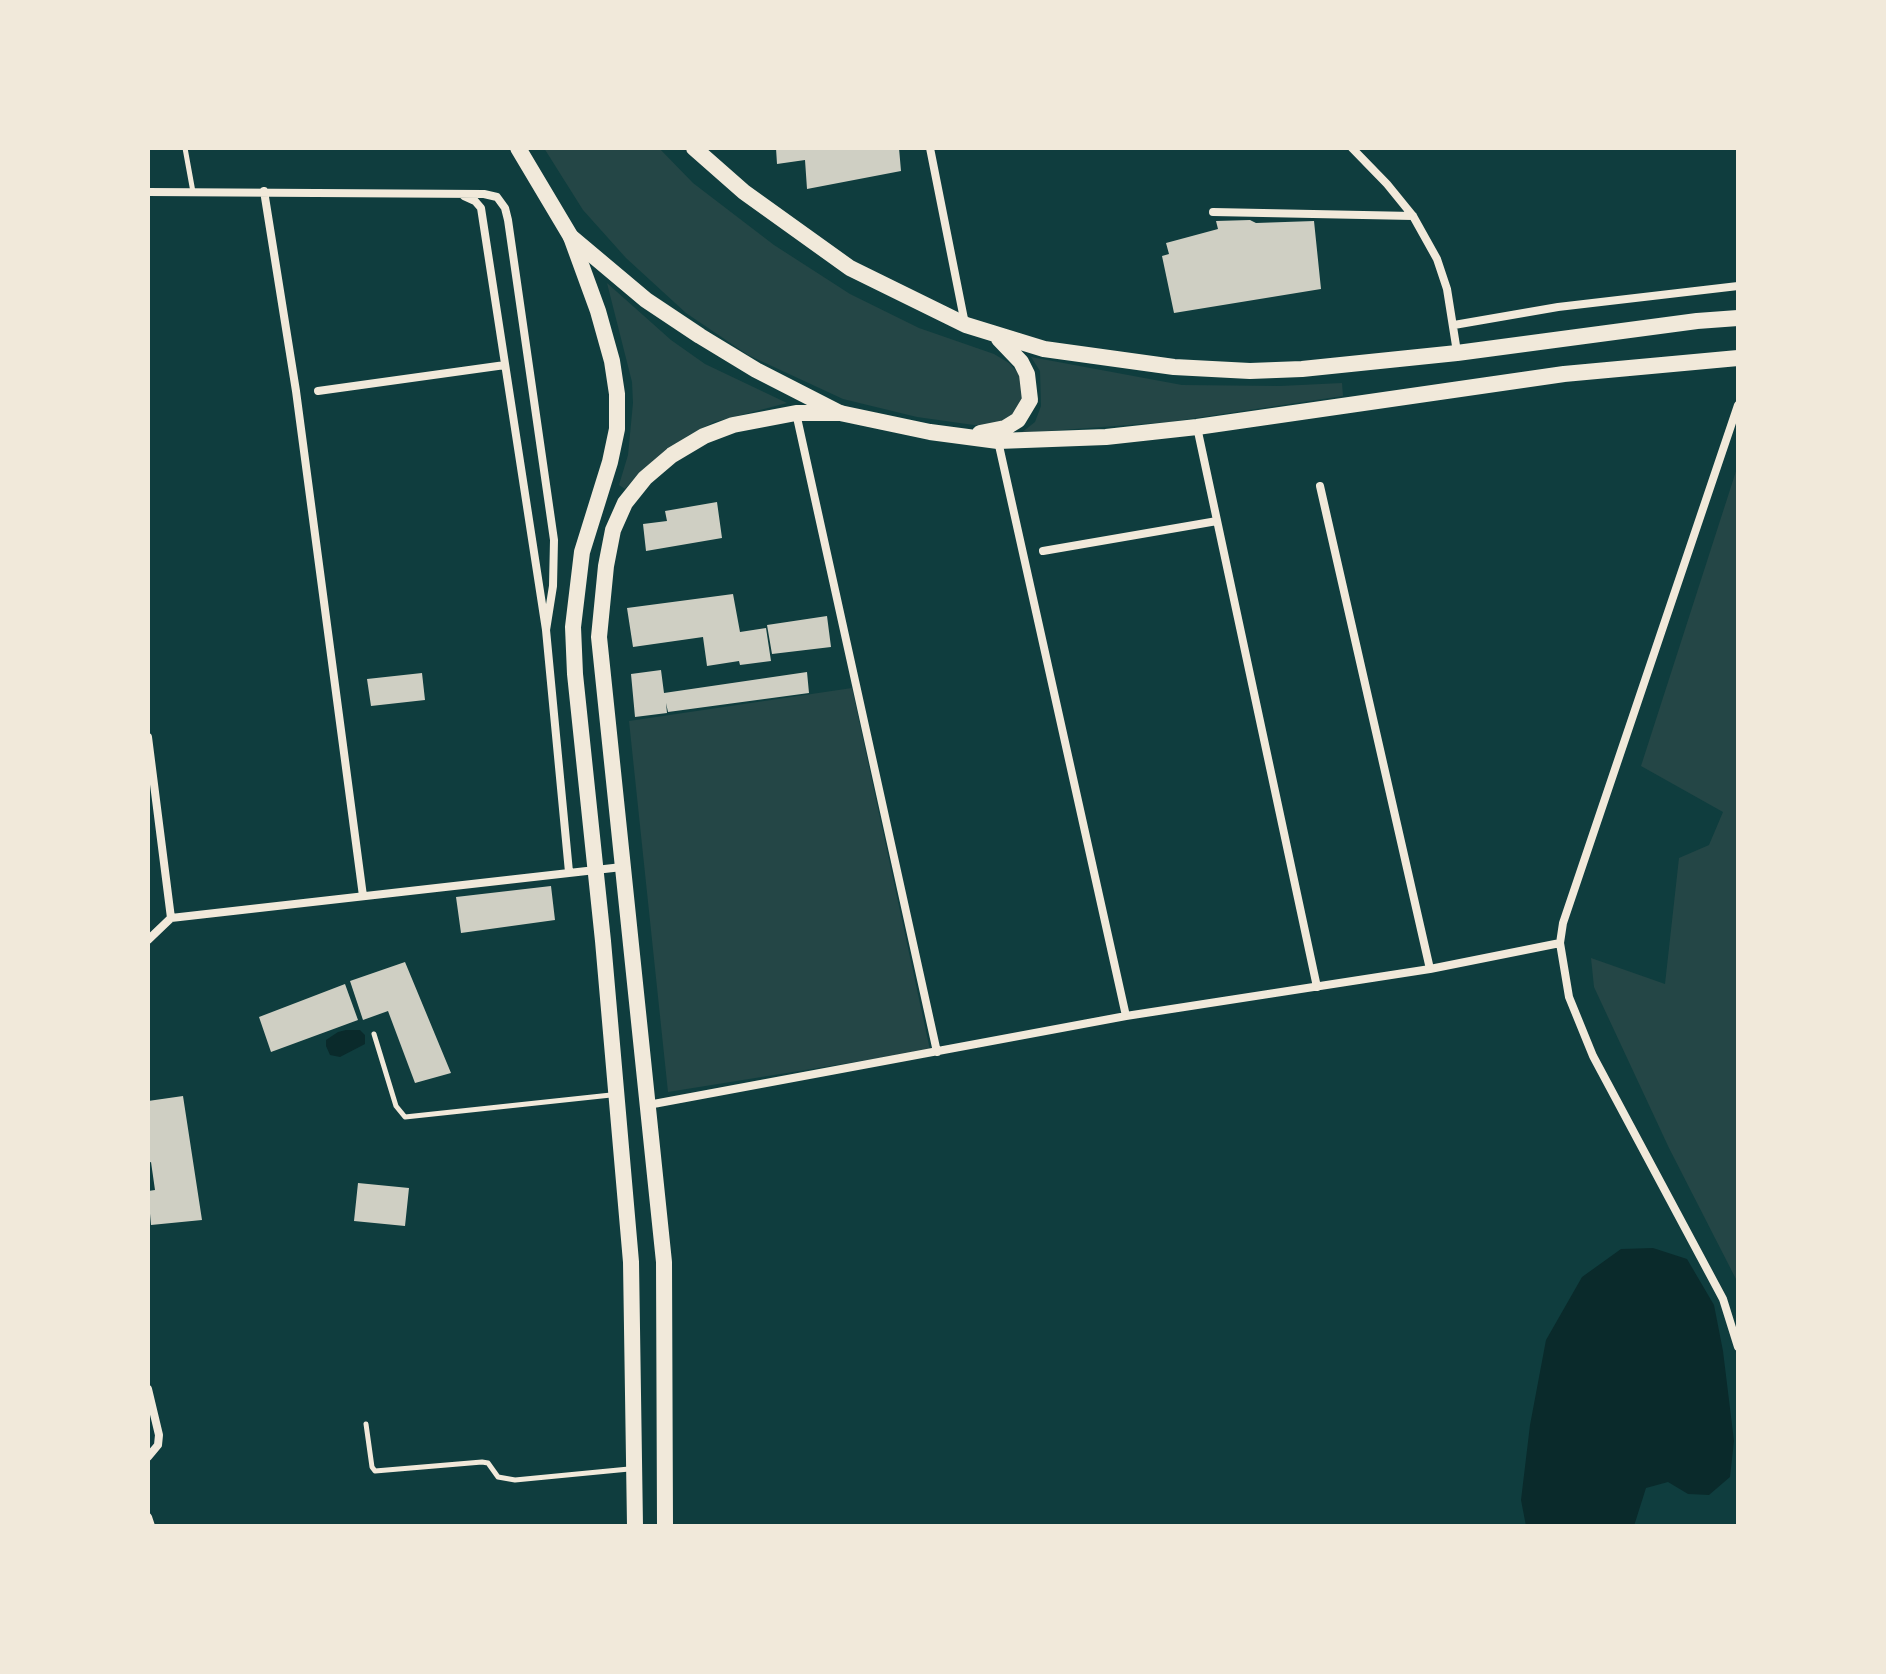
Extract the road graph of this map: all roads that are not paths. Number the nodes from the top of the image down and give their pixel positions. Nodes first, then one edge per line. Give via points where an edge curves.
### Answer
1 (185, 148) edge
2 (518, 148) edge
3 (694, 148) edge
4 (930, 148) edge
5 (1352, 148) edge
6 (264, 191) junction
7 (148, 192) edge
8 (193, 192) junction
9 (462, 195) junction
10 (1213, 212) dead end
11 (1413, 216) junction
12 (571, 237) junction
13 (1738, 286) edge
14 (1738, 318) edge
15 (966, 325) junction
16 (1454, 325) junction
17 (997, 337) junction
18 (1457, 353) junction
19 (1738, 358) edge
20 (505, 365) junction
21 (318, 391) dead end
22 (1738, 405) edge
23 (796, 413) junction
24 (840, 413) junction
25 (1197, 427) junction
26 (950, 435) junction
27 (998, 441) junction
28 (1320, 486) dead end
29 (1217, 521) junction
30 (1043, 551) dead end
31 (546, 630) junction
32 (148, 737) edge
33 (150, 766) edge
34 (623, 867) junction
35 (595, 870) junction
36 (569, 872) junction
37 (363, 896) junction
38 (171, 918) junction
39 (148, 940) edge
40 (1560, 943) junction
41 (1430, 969) junction
42 (1317, 987) junction
43 (1126, 1016) junction
44 (374, 1034) dead end
45 (937, 1052) junction
46 (616, 1095) junction
47 (648, 1105) junction
48 (1738, 1347) edge
49 (148, 1389) edge
50 (366, 1424) dead end
51 (148, 1457) edge
52 (635, 1468) junction
53 (148, 1517) edge
54 (151, 1526) edge
55 (635, 1526) edge
56 (665, 1526) edge

1 - 8 lane
2 - 12 main road
3 - 15 main road via 744,192 850,268
4 - 15 street
5 - 11 street
6 - 8 street
6 - 9 street
6 - 37 street
7 - 8 street
9 - 20 street via 481,208
9 - 31 street via 497,197 508,220 554,540
10 - 11 street
11 - 16 street via 1437,259
12 - 24 main road via 646,300 700,336
12 - 35 main road via 598,311 617,394 615,440 582,552 573,627
13 - 16 street
14 - 18 main road
15 - 17 main road
16 - 18 street
17 - 18 main road via 1134,363 1250,371
17 - 26 main road via 1027,374 1030,400 1025,411 1005,428
19 - 25 main road via 1564,374
20 - 21 street
20 - 31 street
22 - 40 street
23 - 24 main road
23 - 34 main road via 733,425 672,455 625,503 613,530 599,637
23 - 45 street
24 - 26 main road
25 - 27 main road
25 - 29 street
26 - 27 main road
27 - 43 street
28 - 41 street
29 - 30 street
29 - 42 street
31 - 36 street
32 - 33 street
33 - 38 street
34 - 35 street
34 - 47 main road
35 - 36 street
35 - 46 main road
36 - 37 street
37 - 38 street
38 - 39 street
40 - 41 street
40 - 48 street via 1569,997 1593,1056 1723,1299
41 - 42 street
42 - 43 street
43 - 45 street
44 - 46 lane via 396,1106 405,1117
45 - 47 street
46 - 52 main road via 631,1262
47 - 56 main road via 664,1262
49 - 51 street via 159,1435
50 - 52 lane via 372,1467 381,1472 482,1462 498,1477 515,1480
52 - 55 main road
53 - 54 street

